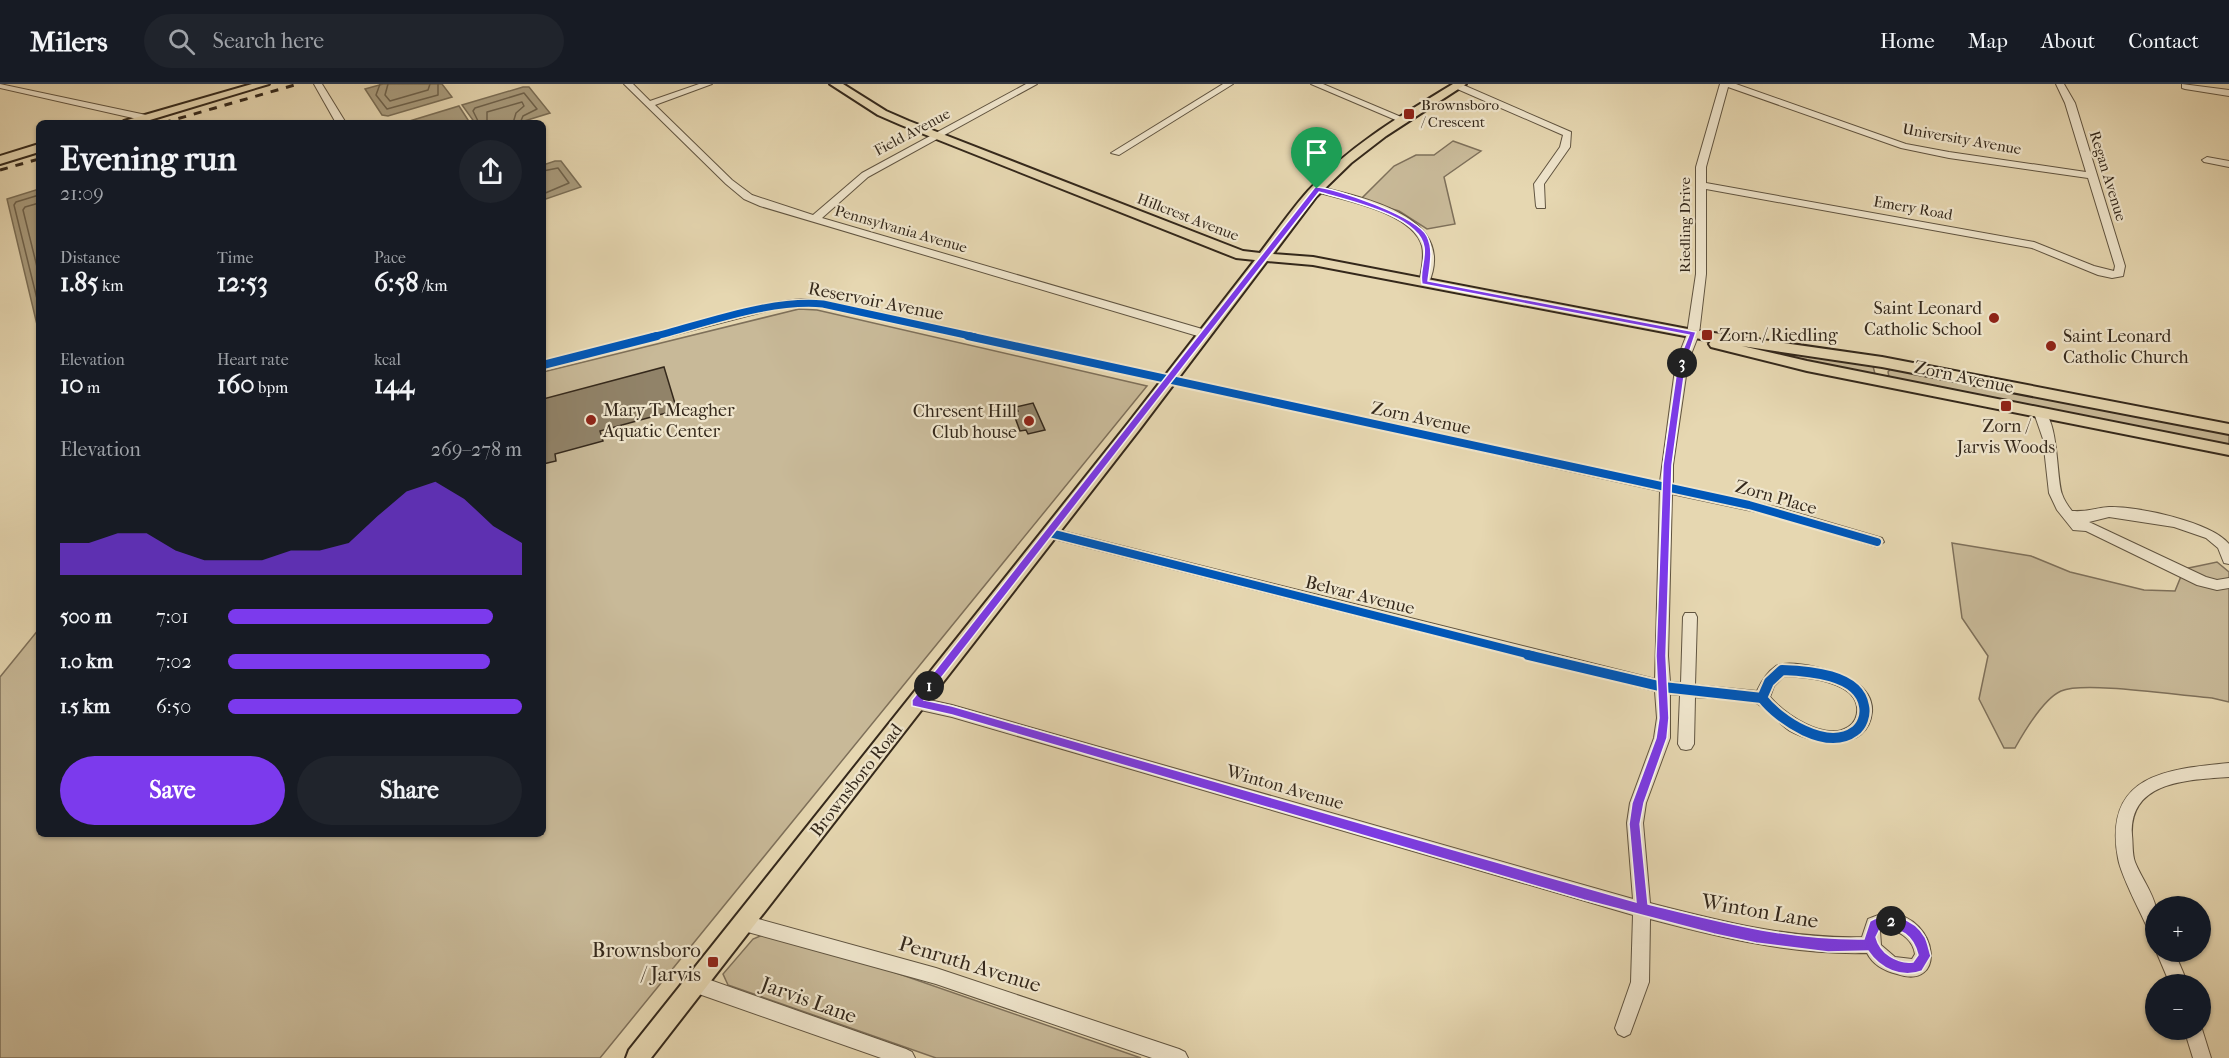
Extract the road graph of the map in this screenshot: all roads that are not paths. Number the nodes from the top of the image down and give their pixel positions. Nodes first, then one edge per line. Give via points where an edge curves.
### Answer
1 (264, 84) edge
2 (318, 84) edge
3 (628, 84) edge
4 (708, 84) edge
5 (835, 84) edge
6 (1033, 84) edge
7 (1229, 84) edge
8 (1315, 84) edge
9 (1726, 84) edge
10 (2060, 84) edge
11 (0, 85) edge
12 (1460, 85) edge
13 (2185, 85) edge
14 (1746, 91) junction
15 (2229, 93) edge
16 (1721, 96) junction
17 (2191, 100) dead end
18 (649, 104) junction
19 (146, 118) junction
20 (1401, 119) junction
21 (139, 120) edge
22 (339, 120) edge
23 (937, 136) junction
24 (36, 149) edge
25 (1116, 153) dead end
26 (0, 160) edge
27 (2207, 160) dead end
28 (2229, 164) edge
29 (2094, 176) junction
30 (1701, 185) junction
31 (1317, 189) junction
32 (1541, 206) dead end
33 (815, 219) junction
34 (1263, 257) junction
35 (2115, 275) joint
36 (1424, 283) junction
37 (1205, 334) junction
38 (1693, 334) junction
39 (546, 364) edge
40 (1169, 380) junction
41 (2040, 413) junction
42 (2229, 429) edge
43 (2229, 450) edge
44 (1666, 488) junction
45 (2068, 515) junction
46 (1050, 533) junction
47 (1877, 542) dead end
48 (2229, 559) edge
49 (2229, 583) edge
50 (1690, 617) dead end
51 (1663, 687) junction
52 (1687, 689) junction
53 (1762, 698) junction
54 (916, 703) junction
55 (1686, 744) dead end
56 (2229, 770) edge
57 (2145, 902) edge
58 (1642, 908) junction
59 (744, 923) junction
60 (1872, 945) dead end
61 (696, 984) junction
62 (1624, 1028) dead end
63 (2196, 1040) edge
64 (637, 1058) edge
65 (906, 1058) edge
66 (1179, 1058) edge
67 (2202, 1058) edge

1 - 19 main road
2 - 22 street
3 - 18 street, Pennsylvania Avenue
4 - 18 street
5 - 23 main road, Hillcrest Avenue via 882,113
6 - 23 street, Field Avenue
7 - 25 street
8 - 20 street
9 - 14 street, University Avenue
9 - 16 street, Riedling Drive
10 - 29 street, Regan Avenue
11 - 19 street
12 - 20 main road, Brownsboro Road
12 - 32 street via 1568,134 1565,147 1539,184
13 - 15 street
13 - 17 street
14 - 16 street
14 - 29 street, University Avenue via 1913,148
16 - 30 street, Riedling Drive via 1701,167
18 - 33 street, Pennsylvania Avenue via 736,189 764,204
19 - 21 main road
20 - 31 main road, Brownsboro Road via 1344,161
23 - 33 street, Field Avenue via 865,175
23 - 34 main road, Hillcrest Avenue via 1226,251
24 - 26 main road
27 - 28 street
29 - 35 street, Regan Avenue via 2120,266 2119,274
30 - 35 street, Emery Road via 2034,245 2098,272
30 - 38 street, Riedling Drive via 1701,274
31 - 34 main road, Brownsboro Road
31 - 36 street via 1387,211 1417,228 1428,247
33 - 37 street, Pennsylvania Avenue
34 - 36 main road, Hillcrest Avenue via 1313,261
34 - 37 main road, Brownsboro Road
36 - 38 main road, Hillcrest Avenue
37 - 40 main road, Brownsboro Road
38 - 41 main road, Zorn Avenue via 1719,346 1756,355
38 - 42 main road, Zorn Avenue via 1882,362
38 - 44 street via 1682,362
39 - 40 street, Reservoir Avenue via 801,302
40 - 44 street, Zorn Avenue
40 - 46 main road, Brownsboro Road
41 - 43 main road, Zorn Avenue
41 - 45 street via 2049,439 2055,493
44 - 47 street, Zorn Place via 1766,509
44 - 51 street
45 - 48 street via 2089,517 2109,512 2176,522 2211,534 2223,545
45 - 49 street via 2078,527 2098,531 2202,581
46 - 51 street, Belvar Avenue
46 - 54 main road, Brownsboro Road
50 - 52 street
51 - 52 street, Belvar Avenue
51 - 58 street via 1662,738 1638,803 1635,824
52 - 53 street, Belvar Avenue
52 - 55 street
53 - 53 street via 1777,673 1793,670 1840,680 1858,694 1866,710 1854,730 1824,737 1802,730
54 - 58 street, Winton Avenue
54 - 59 main road, Brownsboro Road
56 - 57 street via 2186,774 2153,783 2138,793 2129,806 2123,837 2127,859
58 - 60 street, Winton Lane via 1756,937 1828,946
58 - 62 street via 1640,981
59 - 61 main road, Brownsboro Road
59 - 66 street, Penruth Avenue via 936,976
61 - 64 main road, Brownsboro Road
61 - 65 street, Jarvis Lane
63 - 67 street

